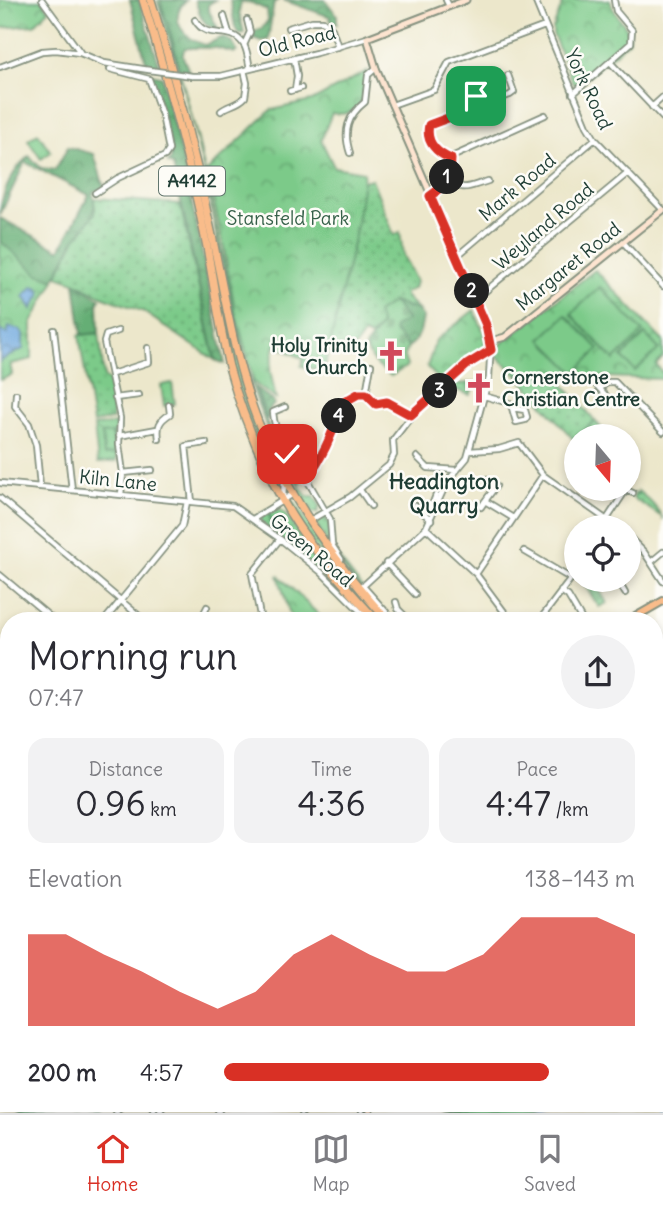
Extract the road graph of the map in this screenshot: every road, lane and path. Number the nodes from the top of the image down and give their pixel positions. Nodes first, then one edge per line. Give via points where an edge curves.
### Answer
1 (42, 0) edge
2 (143, 0) edge
3 (150, 0) edge
4 (466, 0) edge
5 (535, 0) edge
6 (614, 0) edge
7 (447, 3) edge
8 (223, 16) dead end
9 (195, 20) dead end
10 (247, 20) dead end
11 (545, 26) junction
12 (288, 28) dead end
13 (229, 33) junction
14 (367, 38) junction
15 (244, 45) junction
16 (338, 47) junction
17 (80, 53) junction
18 (294, 58) junction
19 (610, 62) junction
20 (0, 67) edge
21 (129, 67) junction
22 (376, 68) junction
23 (110, 69) dead end
24 (247, 69) junction
25 (508, 75) dead end
26 (129, 76) junction
27 (295, 90) dead end
28 (475, 93) dead end
29 (573, 94) junction
30 (663, 97) edge
31 (456, 104) dead end
32 (392, 105) junction
33 (480, 106) junction
34 (652, 107) junction
35 (221, 111) dead end
36 (459, 114) junction
37 (545, 115) dead end
38 (663, 118) edge
39 (595, 139) junction
40 (350, 153) dead end
41 (451, 159) junction
42 (628, 173) junction
43 (446, 180) junction
44 (488, 181) dead end
45 (95, 193) dead end
46 (430, 196) junction
47 (663, 210) edge
48 (623, 243) junction
49 (456, 256) junction
50 (663, 286) edge
51 (476, 299) junction
52 (54, 330) dead end
53 (118, 331) dead end
54 (491, 341) junction
55 (148, 348) dead end
56 (491, 350) junction
57 (371, 365) dead end
58 (112, 374) junction
59 (591, 379) dead end
60 (599, 388) junction
61 (16, 394) dead end
62 (366, 394) junction
63 (139, 395) dead end
64 (484, 396) junction
65 (115, 398) junction
66 (608, 398) dead end
67 (169, 405) dead end
68 (285, 407) dead end
69 (512, 408) dead end
70 (411, 415) junction
71 (157, 429) junction
72 (663, 432) edge
73 (119, 436) junction
74 (159, 439) dead end
75 (206, 443) dead end
76 (470, 451) junction
77 (417, 457) dead end
78 (152, 470) dead end
79 (457, 470) junction
80 (123, 473) junction
81 (543, 475) junction
82 (284, 478) junction
83 (306, 478) junction
84 (487, 479) dead end
85 (0, 483) edge
86 (40, 486) junction
87 (72, 490) junction
88 (360, 490) junction
89 (293, 494) junction
90 (121, 495) junction
91 (436, 495) dead end
92 (0, 498) edge
93 (283, 500) junction
94 (485, 501) junction
95 (189, 502) junction
96 (477, 504) dead end
97 (415, 505) dead end
98 (233, 506) joint
99 (371, 506) dead end
100 (437, 507) junction
101 (325, 511) junction
102 (601, 515) edge
103 (513, 518) junction
104 (253, 519) junction
105 (431, 520) junction
106 (309, 521) junction
107 (426, 528) junction
108 (280, 539) junction
109 (524, 551) dead end
110 (641, 551) edge
111 (663, 552) edge
112 (651, 562) junction
113 (386, 563) junction
114 (476, 574) junction
115 (564, 574) edge
116 (0, 575) edge
117 (663, 581) edge
118 (363, 586) junction
119 (564, 587) edge
120 (561, 591) junction
121 (415, 594) dead end
122 (121, 601) junction
123 (663, 601) edge
124 (396, 602) dead end
125 (207, 607) dead end
126 (44, 612) edge
127 (112, 612) edge
128 (134, 612) edge
129 (204, 612) edge
130 (259, 612) edge
131 (361, 612) edge
132 (369, 612) edge
133 (380, 612) edge
134 (386, 612) edge
135 (401, 612) edge
136 (504, 612) edge
137 (546, 612) edge
138 (577, 612) edge
139 (645, 612) edge

1 - 17 street
2 - 93 highway, A4142 via 190,171 234,384 258,450
3 - 82 highway, A4142 via 198,169 234,349 257,419
4 - 7 street, Old Road
5 - 11 street, York Road
6 - 19 street via 633,39
7 - 14 street, Old Road
8 - 13 street
9 - 13 street via 207,33
10 - 15 street via 250,32
11 - 29 street, York Road
11 - 32 street via 449,62 434,90
12 - 16 street via 323,21 332,29
13 - 15 street
14 - 16 street, Old Road
14 - 22 street
15 - 24 street
16 - 18 street, Old Road
17 - 20 street, Old Road via 42,51
17 - 21 street, Old Road
18 - 24 street, Old Road
18 - 27 street
19 - 29 street
19 - 34 street
21 - 24 street, Old Road, bridge via 212,77
21 - 26 street
22 - 32 street
22 - 40 street via 368,75 365,103 355,111 345,132
23 - 26 street
24 - 35 street via 245,97
25 - 33 street via 514,92
26 - 45 street via 149,79 169,150
28 - 33 street
29 - 39 street, York Road
30 - 34 street
31 - 36 street
32 - 46 street
33 - 36 street
34 - 38 street
36 - 41 street via 433,122 428,130 436,150
37 - 41 street
39 - 42 street, York Road
39 - 49 street, Mark Road
41 - 43 street
42 - 47 street, York Road
42 - 51 street, Weyland Road
43 - 44 street via 460,189
43 - 46 street
46 - 49 street
47 - 48 street, Margaret Road
48 - 50 street
48 - 54 street, Margaret Road via 505,337
49 - 51 street
51 - 54 street
52 - 87 street
53 - 58 street via 106,335 104,342
54 - 56 street
55 - 58 street via 149,362
56 - 64 street
56 - 70 street via 468,364
57 - 62 street
58 - 65 street
59 - 60 street
60 - 66 street
60 - 72 street via 615,382
61 - 86 street via 15,406 29,424 36,445
62 - 70 street via 376,404 387,402
62 - 83 street via 344,402 329,444
63 - 65 street
64 - 69 street
64 - 76 street
65 - 73 street
67 - 71 street via 170,414
68 - 83 street, Green Road via 273,412 275,425 292,463
70 - 88 street via 393,440 394,459
71 - 73 street
71 - 74 street
73 - 80 street
75 - 95 street via 186,446
76 - 79 street
76 - 81 street via 519,443
77 - 79 street via 428,468
78 - 80 street
79 - 100 street
80 - 90 street
81 - 102 street
81 - 103 street
82 - 89 highway, A4142
82 - 93 street
83 - 101 street, Green Road
84 - 94 street via 496,486
85 - 86 street, Kiln Lane
86 - 87 street, Kiln Lane
87 - 90 street, Kiln Lane
88 - 99 street
88 - 101 street
89 - 93 street
89 - 106 highway, A4142
90 - 95 street, Kiln Lane
91 - 100 street via 432,505
92 - 122 street
93 - 104 street
93 - 132 highway, A4142 via 320,558
94 - 96 street via 481,507
94 - 103 street
95 - 98 street, Kiln Lane
95 - 122 street via 182,526
97 - 105 street
98 - 104 street, Green Road
100 - 105 street
101 - 106 street
101 - 118 street, Green Road via 332,524 333,548
103 - 114 street
104 - 108 street, Green Road
105 - 107 street
106 - 133 highway, A4142
107 - 113 street
107 - 114 street
108 - 130 street via 252,574
108 - 131 street, Green Road
109 - 115 street
110 - 112 street
111 - 112 street
112 - 117 street
113 - 118 street
113 - 121 street
114 - 136 street
116 - 126 street
118 - 134 street, Green Road
119 - 120 street
120 - 137 street
120 - 138 street
122 - 127 street
122 - 128 street
123 - 139 main road
124 - 135 street
125 - 129 street

